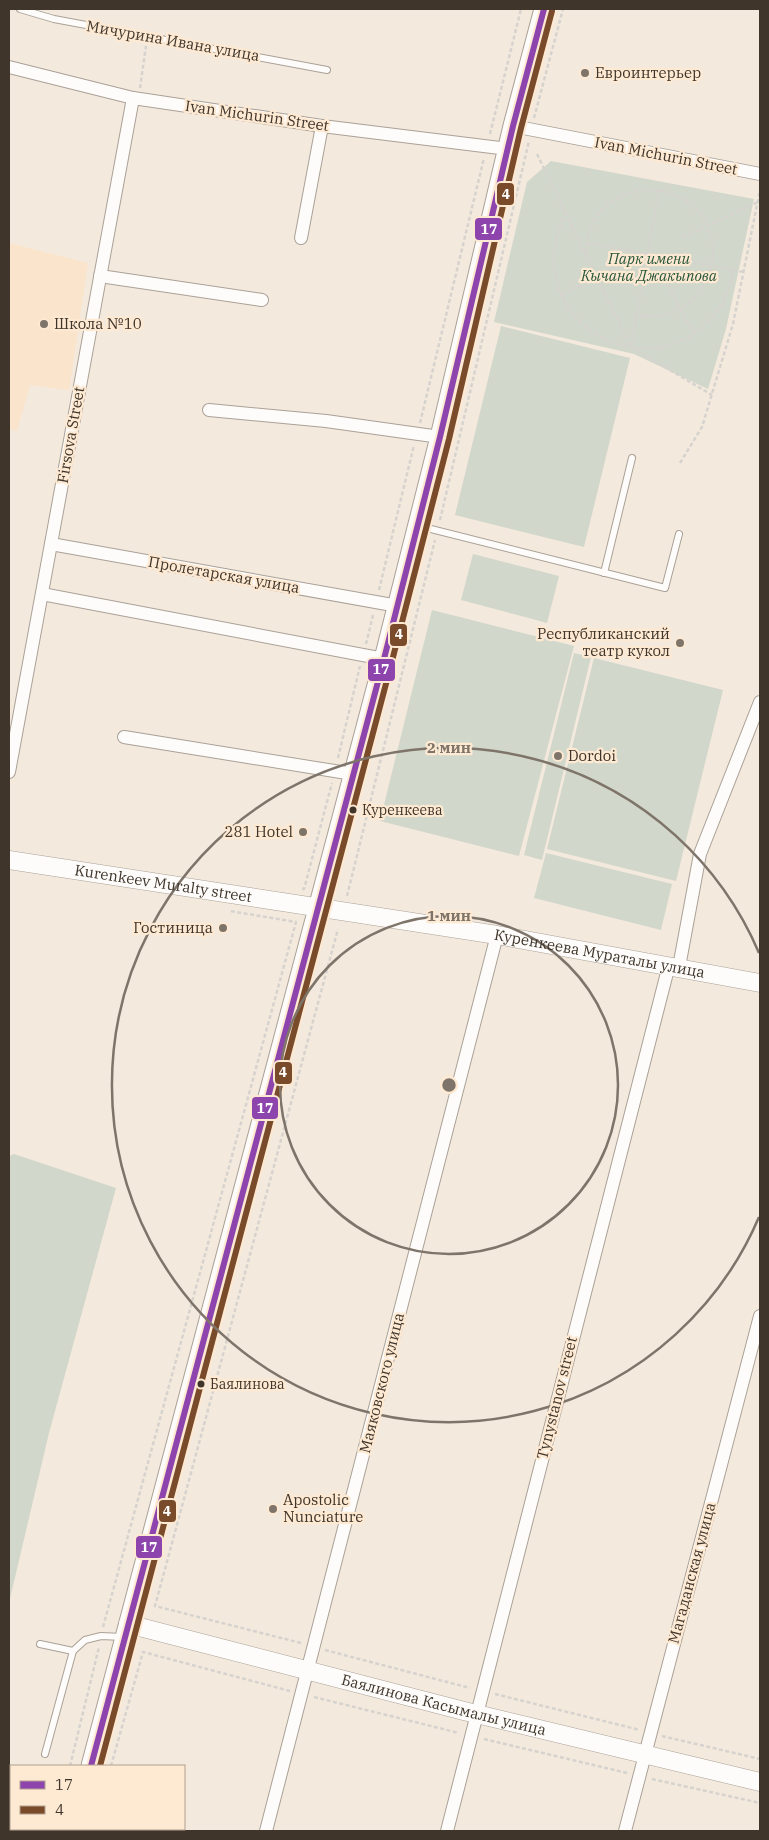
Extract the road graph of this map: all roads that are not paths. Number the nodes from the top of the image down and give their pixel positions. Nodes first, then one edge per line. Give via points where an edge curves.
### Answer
1 (20, 9) edge
2 (544, 9) edge
3 (9, 67) edge
4 (327, 70) dead end
5 (135, 98) junction
6 (322, 126) junction
7 (512, 126) junction
8 (508, 149) junction
9 (760, 174) edge
10 (301, 238) dead end
11 (100, 276) junction
12 (262, 300) dead end
13 (209, 410) dead end
14 (440, 437) junction
15 (632, 458) dead end
16 (418, 526) junction
17 (679, 534) dead end
18 (51, 544) junction
19 (604, 573) junction
20 (42, 594) junction
21 (398, 606) junction
22 (384, 660) junction
23 (760, 702) edge
24 (124, 737) dead end
25 (9, 772) edge
26 (344, 772) junction
27 (9, 860) edge
28 (318, 908) junction
29 (497, 935) junction
30 (674, 966) junction
31 (760, 983) edge
32 (760, 1316) edge
33 (126, 1630) junction
34 (40, 1644) dead end
35 (73, 1650) junction
36 (308, 1671) junction
37 (477, 1714) junction
38 (45, 1754) dead end
39 (644, 1754) junction
40 (91, 1765) edge
41 (760, 1782) edge
42 (266, 1831) edge
43 (447, 1831) edge
44 (625, 1831) edge

1 - 4 lane, Мичурина Ивана улица via 54,19
2 - 7 main road
3 - 5 street, Ivan Michurin Street
5 - 6 street, Ivan Michurin Street
5 - 11 street, Firsova Street
6 - 8 street, Ivan Michurin Street
6 - 10 street
7 - 8 main road
7 - 9 street, Ivan Michurin Street
8 - 14 main road
11 - 12 street
11 - 18 street, Firsova Street
13 - 14 street via 326,421
14 - 16 main road
15 - 19 lane
16 - 19 lane
16 - 21 main road
17 - 19 lane via 665,588
18 - 20 street, Firsova Street
18 - 21 street, Пролетарская улица
20 - 22 street
20 - 25 street, Firsova Street
21 - 22 main road
22 - 26 main road
23 - 30 street, Tynystanov street via 700,854
24 - 26 street
26 - 28 main road
27 - 28 street, Kurenkeev Muralty street
28 - 29 street, Куренкеева Мураталы улица
28 - 33 main road
29 - 30 street, Куренкеева Мураталы улица
29 - 36 street, Маяковского улица
30 - 31 street, Куренкеева Мураталы улица
30 - 37 street, Tynystanov street
32 - 39 street, Магаданская улица
33 - 35 lane via 84,1640
33 - 36 street, Баялинова Касымалы улица
33 - 40 main road
34 - 35 lane
35 - 38 lane
36 - 37 street, Баялинова Касымалы улица
36 - 42 street, Маяковского улица
37 - 39 street, Баялинова Касымалы улица
37 - 43 street, Tynystanov street
39 - 41 street, Баялинова Касымалы улица
39 - 44 street, Магаданская улица

